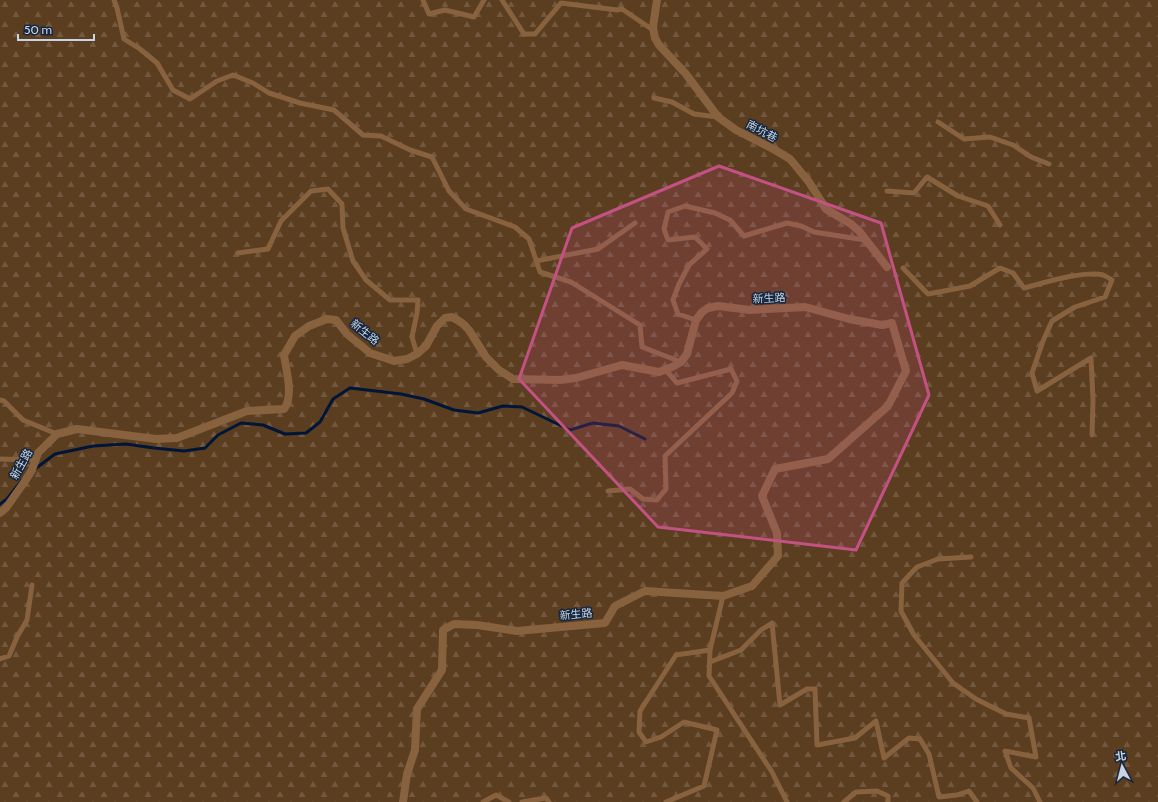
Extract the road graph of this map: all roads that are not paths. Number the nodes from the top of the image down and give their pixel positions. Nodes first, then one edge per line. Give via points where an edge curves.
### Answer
1 (114, 0) edge
2 (422, 0) edge
3 (484, 0) edge
4 (502, 0) edge
5 (657, 0) edge
6 (654, 31) junction
7 (654, 98) dead end
8 (718, 117) junction
9 (938, 122) dead end
10 (1049, 164) dead end
11 (887, 191) dead end
12 (635, 223) dead end
13 (1000, 225) dead end
14 (865, 240) junction
15 (238, 253) dead end
16 (536, 261) junction
17 (887, 267) dead end
18 (903, 268) dead end
19 (696, 320) junction
20 (417, 354) junction
21 (681, 362) junction
22 (665, 369) junction
23 (0, 400) edge
24 (57, 434) junction
25 (1092, 435) dead end
26 (0, 459) edge
27 (36, 460) junction
28 (608, 491) dead end
29 (0, 513) edge
30 (972, 557) dead end
31 (32, 585) dead end
32 (723, 596) junction
33 (710, 650) junction
34 (0, 659) edge
35 (710, 662) junction
36 (403, 802) edge
37 (483, 802) edge
38 (509, 802) edge
39 (522, 802) edge
40 (549, 802) edge
41 (666, 802) edge
42 (787, 802) edge
43 (844, 802) edge
44 (888, 802) edge
45 (977, 802) edge
46 (1040, 802) edge

1 - 16 lane via 124,39 157,63 173,90 190,99 217,81 233,76 253,83 269,93 334,110 363,135 381,136 432,157 449,191 466,209 515,227 529,239
2 - 3 lane via 429,14 445,10 474,17
4 - 6 lane via 524,34 535,34 562,3 622,9
5 - 6 street
6 - 8 street, 南坑巷 via 659,45 686,74
7 - 8 lane via 672,102 694,114
8 - 14 street, 南坑巷 via 736,130 790,159 826,209 851,224
9 - 10 lane via 964,139 990,137 1013,145 1031,157
11 - 13 lane via 914,193 926,177 958,196 988,206
12 - 16 lane via 598,249
14 - 17 street, 南坑巷
14 - 19 lane via 814,232 787,223 744,236 730,220 715,212 685,206 668,212 664,229 668,240 695,237 707,249 689,264 673,300 678,314
15 - 20 lane via 268,250 281,221 311,191 328,189 342,204 343,228 353,261 366,280 390,300 418,300 412,337
16 - 21 lane via 540,272 571,282 640,325 642,347
18 - 25 lane via 928,294 970,286 1000,268 1013,273 1024,288 1091,274 1102,275 1112,280 1105,297 1075,307 1052,321 1032,373 1037,391 1091,358
19 - 21 street via 687,354
19 - 32 street, 新生路 via 708,308 718,306 750,310 805,307 849,319 882,325 892,323 906,372 888,406 828,459 775,469 762,496 777,533 778,556 752,586
20 - 22 street via 426,346 436,326 446,318 452,317 462,322 486,357 513,379 571,379 622,365 659,372
20 - 24 street, 新生路 via 407,359 394,360 370,353 347,334 336,320 327,319 309,326 296,336 284,354 290,394 284,409 247,412 176,438 156,439 77,429
21 - 22 street
22 - 28 lane via 677,383 731,369 737,381 732,393 665,456 666,488 658,500 643,499 630,489
23 - 24 lane via 23,420
24 - 27 street, 新生路 via 38,453
26 - 27 lane
27 - 29 street, 新生路 via 25,481
30 - 46 lane via 938,559 917,567 902,583 901,611 914,635 953,683 976,699 1006,714 1029,718 1036,757 1005,751 1011,768 1033,788
31 - 34 lane via 27,620 9,656
32 - 33 lane
32 - 36 street, 新生路 via 645,591 615,606 605,622 517,631 454,624 443,630 442,670 417,709 415,750 407,774
33 - 35 lane
33 - 41 lane via 676,655 640,711 639,732 646,742 662,737 684,722 717,730 704,786
35 - 42 lane via 709,676 772,772
35 - 45 lane via 741,650 772,623 780,705 807,689 815,689 817,745 855,738 876,721 884,758 909,738 920,739 929,754 939,797 969,791
37 - 38 lane via 496,795
39 - 40 lane via 546,798
43 - 44 lane via 856,792 878,791 888,796

